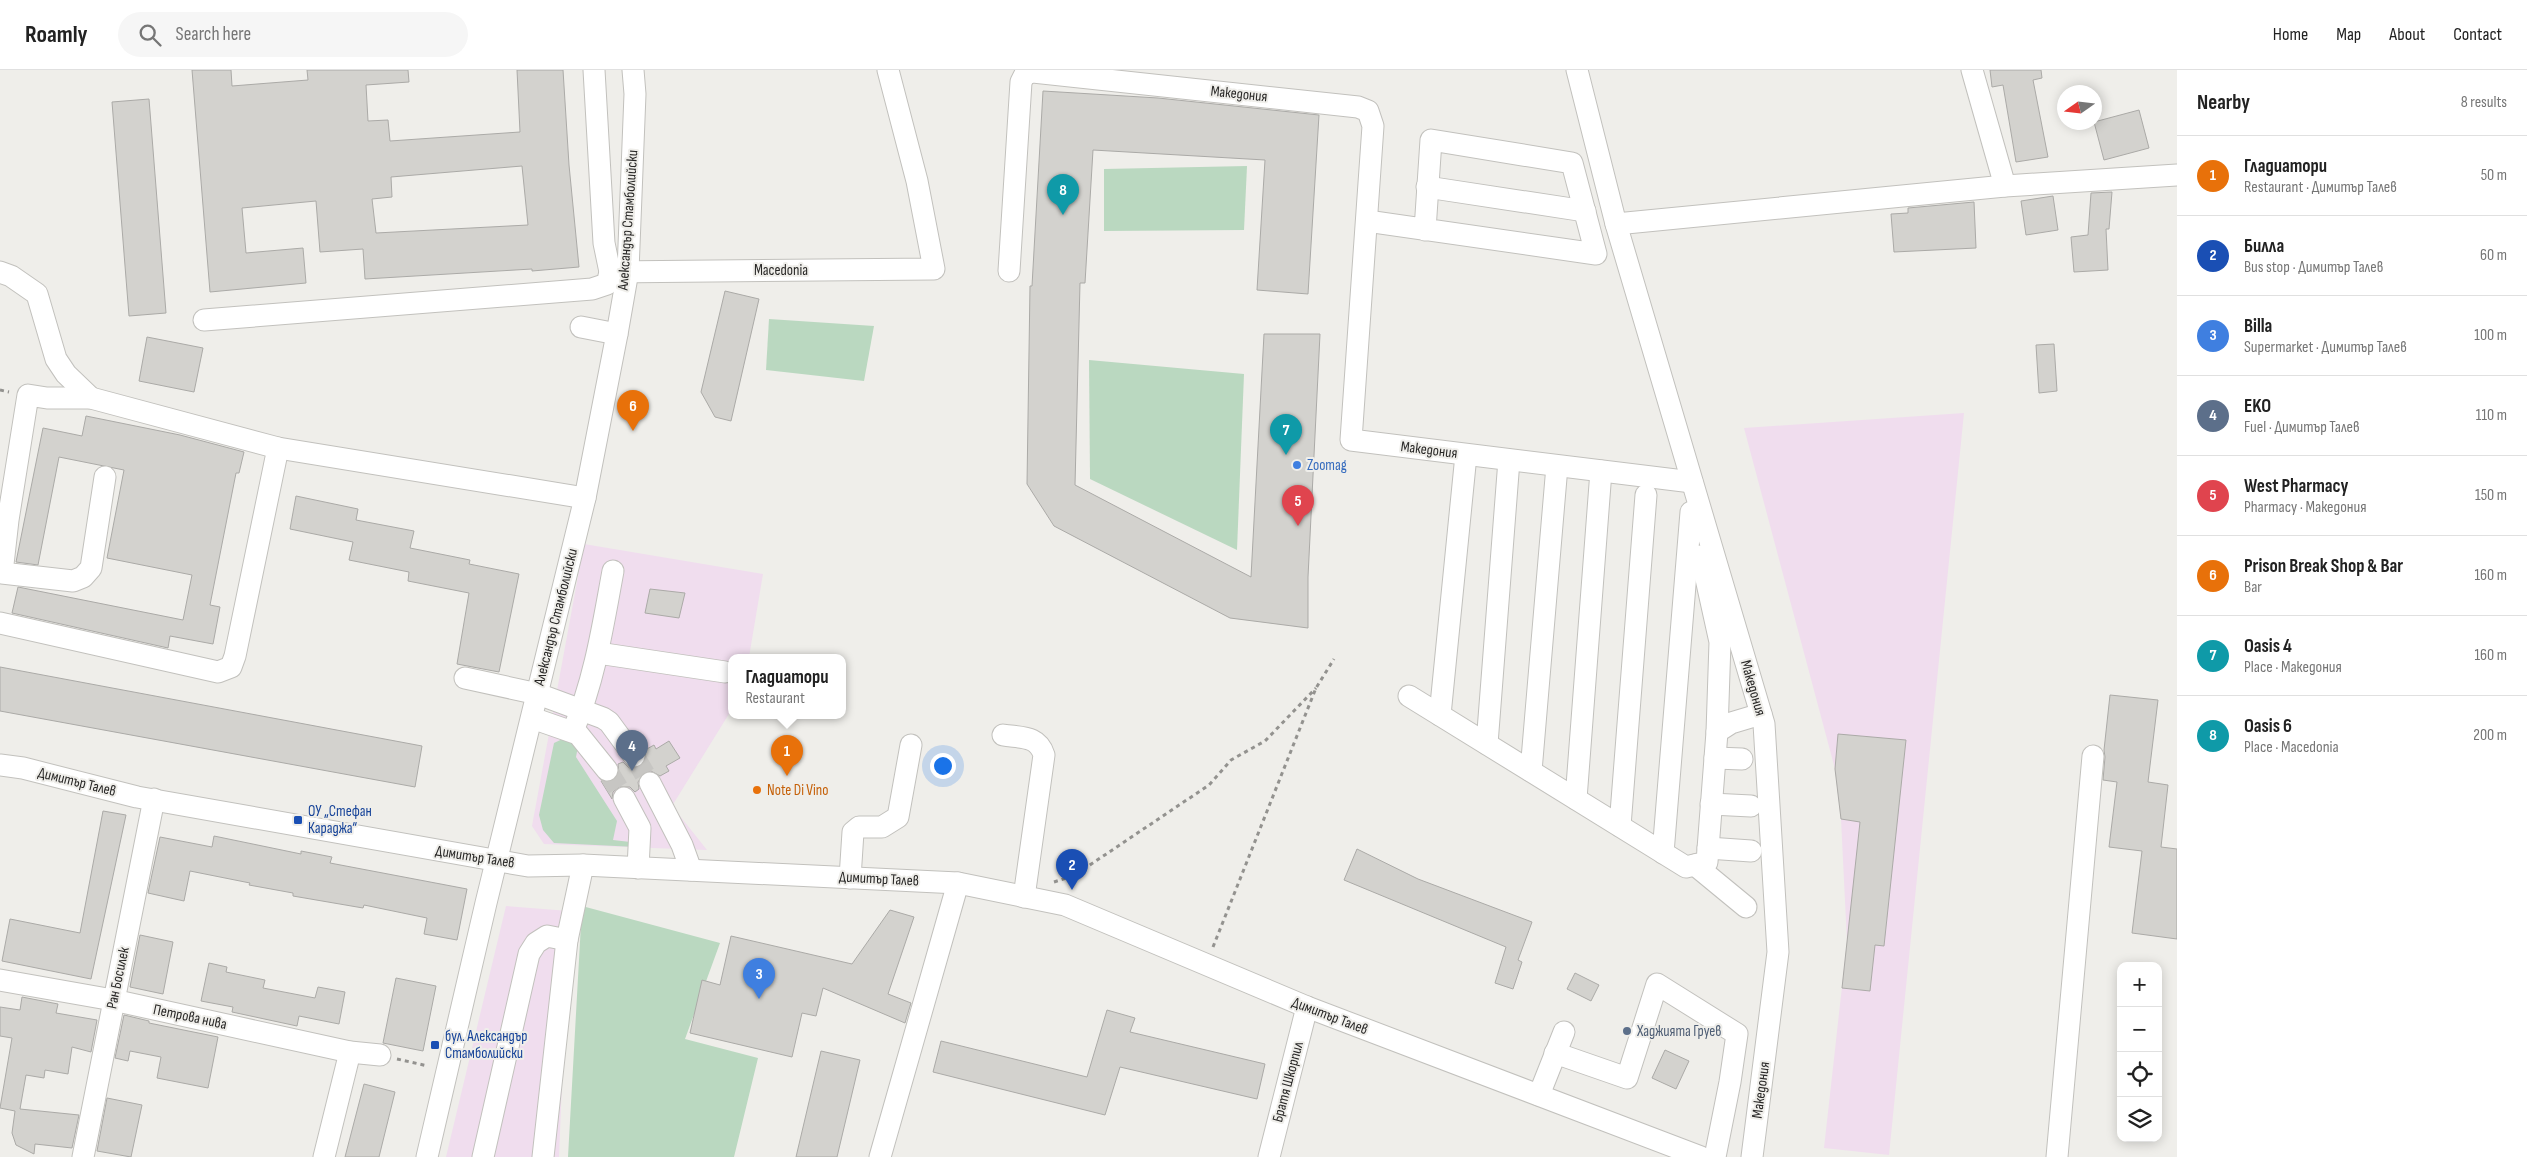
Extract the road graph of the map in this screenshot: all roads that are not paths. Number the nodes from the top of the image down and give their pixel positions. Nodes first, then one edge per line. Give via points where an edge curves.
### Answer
1 (594, 70) edge
2 (633, 70) edge
3 (888, 70) edge
4 (1577, 70) edge
5 (1972, 70) edge
6 (2177, 175) edge
7 (2005, 186) junction
8 (1428, 187) junction
9 (1585, 211) junction
10 (1367, 222) junction
11 (1616, 224) junction
12 (1424, 230) junction
13 (619, 271) junction
14 (1010, 271) dead end
15 (0, 272) edge
16 (204, 320) dead end
17 (581, 327) dead end
18 (617, 334) junction
19 (91, 398) junction
20 (278, 448) junction
21 (1466, 455) junction
22 (1509, 460) junction
23 (1557, 466) junction
24 (1602, 471) junction
25 (105, 477) dead end
26 (1692, 482) junction
27 (1646, 495) dead end
28 (585, 498) junction
29 (613, 571) dead end
30 (0, 623) edge
31 (598, 653) junction
32 (725, 672) dead end
33 (465, 678) dead end
34 (538, 694) junction
35 (1409, 696) dead end
36 (582, 710) junction
37 (1761, 714) junction
38 (1440, 715) junction
39 (532, 718) junction
40 (573, 731) junction
41 (1717, 732) junction
42 (1003, 735) dead end
43 (1487, 744) junction
44 (911, 745) dead end
45 (634, 756) tunnel mouth
46 (2092, 756) dead end
47 (1715, 758) junction
48 (1742, 759) dead end
49 (0, 765) edge
50 (607, 770) tunnel mouth
51 (1532, 771) junction
52 (650, 783) tunnel mouth
53 (624, 798) tunnel mouth
54 (154, 799) junction
55 (1576, 799) junction
56 (1712, 804) junction
57 (1751, 806) dead end
58 (1620, 826) junction
59 (1708, 848) junction
60 (1751, 851) dead end
61 (1663, 853) junction
62 (497, 861) junction
63 (583, 865) junction
64 (1695, 865) junction
65 (638, 868) junction
66 (691, 870) junction
67 (850, 878) junction
68 (958, 883) junction
69 (1024, 897) junction
70 (1746, 907) dead end
71 (567, 940) junction
72 (0, 980) edge
73 (113, 1000) junction
74 (1307, 1007) junction
75 (1564, 1032) dead end
76 (350, 1052) junction
77 (1555, 1053) junction
78 (380, 1055) road end
79 (1539, 1096) junction
80 (83, 1157) edge
81 (324, 1157) edge
82 (427, 1157) edge
83 (483, 1157) edge
84 (543, 1157) edge
85 (880, 1157) edge
86 (1269, 1157) edge
87 (1701, 1157) edge
88 (1715, 1157) edge
89 (1752, 1157) edge
90 (2057, 1157) edge

1 - 13 street via 604,243
2 - 13 street, Александър Стамболийски via 635,94
3 - 13 street, Macedonia via 917,181 934,269
4 - 11 street
5 - 7 street
6 - 7 street
7 - 11 street
8 - 9 street
8 - 9 street via 1431,140 1572,163
8 - 12 street
9 - 12 street via 1596,254
10 - 12 street
10 - 14 street, Македония via 1373,126 1368,112 1358,107 1033,72 1025,74 1021,82
10 - 21 street, Македония via 1351,440
11 - 26 street
13 - 16 street via 607,284 592,289
13 - 18 street, Александър Стамболийски
15 - 19 street via 37,294 56,359 66,374
17 - 18 street
18 - 28 street, Александър Стамболийски
19 - 20 street
19 - 25 street via 28,395 2,573 73,581 83,578 91,568
20 - 28 street
20 - 30 street via 235,656 230,667 218,672
21 - 22 street, Македония
21 - 38 street
22 - 23 street, Македония
22 - 43 street
23 - 24 street, Македония
23 - 51 street
24 - 26 street, Македония
24 - 55 street
26 - 37 street, Македония
27 - 58 street
28 - 34 street, Александър Стамболийски
29 - 31 street
31 - 32 street
31 - 36 street
33 - 34 street
34 - 36 street
34 - 39 street, Александър Стамболийски
35 - 38 street
36 - 40 street
36 - 45 street via 609,722
37 - 41 street via 1731,723
37 - 89 street, Македония via 1778,952
38 - 43 street
39 - 40 street
39 - 62 street, Александър Стамболийски
40 - 50 street
41 - 47 street
41 - 61 street via 1720,642 1691,512
42 - 69 street via 1036,740 1044,755
43 - 51 street
44 - 67 street via 898,817 882,827 858,827 853,832
46 - 90 street
47 - 48 street
47 - 56 street
49 - 54 street, Димитър Талев
51 - 55 street
52 - 66 street via 682,845
53 - 65 street via 640,828
54 - 62 street, Димитър Талев
54 - 73 street, Ран Босилек
55 - 58 street
56 - 57 street
56 - 59 street
58 - 61 street
59 - 60 street
59 - 64 street via 1707,862
61 - 64 street via 1686,867
62 - 63 street, Димитър Талев via 528,866
62 - 82 street, Александър Стамболийски
63 - 65 street, Димитър Талев
63 - 71 street
64 - 70 street
65 - 66 street, Димитър Талев
66 - 67 street, Димитър Талев
67 - 68 street, Димитър Талев
68 - 69 street, Димитър Талев
68 - 85 street
69 - 74 street, Димитър Талев via 1065,905
71 - 83 street via 547,936 528,954
71 - 84 street
72 - 73 street, Петрова нива
73 - 76 street, Петрова нива
73 - 80 street, Ран Босилек
74 - 79 street, Димитър Талев
74 - 86 street, Братя Шкорпил
75 - 77 street
76 - 78 street, Петрова нива
76 - 81 street
77 - 79 street
77 - 88 street via 1627,1078 1657,984 1736,1034
79 - 87 street, Димитър Талев

